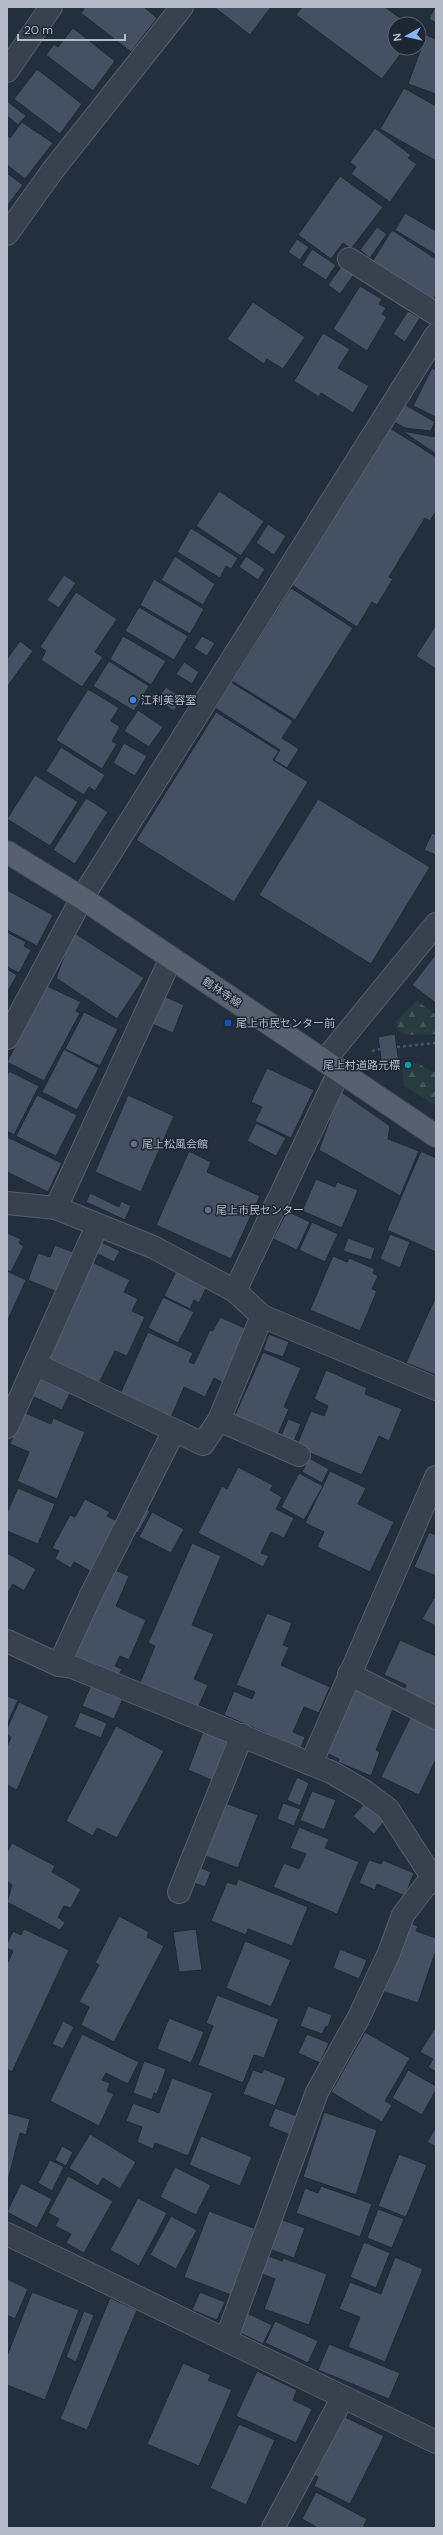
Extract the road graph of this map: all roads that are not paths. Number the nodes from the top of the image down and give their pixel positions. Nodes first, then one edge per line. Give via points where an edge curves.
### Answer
1 (51, 7) edge
2 (182, 7) edge
3 (7, 72) edge
4 (7, 234) edge
5 (349, 259) dead end
6 (436, 314) edge
7 (435, 339) edge
8 (7, 852) edge
9 (82, 898) junction
10 (436, 924) edge
11 (171, 958) junction
12 (7, 1038) edge
13 (332, 1065) junction
14 (436, 1136) edge
15 (7, 1203) edge
16 (56, 1208) junction
17 (97, 1226) junction
18 (235, 1291) junction
19 (262, 1316) junction
20 (35, 1364) junction
21 (436, 1389) edge
22 (219, 1420) junction
23 (7, 1427) edge
24 (174, 1431) junction
25 (299, 1455) dead end
26 (436, 1477) edge
27 (7, 1641) edge
28 (59, 1665) junction
29 (349, 1674) junction
30 (436, 1718) edge
31 (242, 1735) junction
32 (311, 1764) junction
33 (434, 1880) edge
34 (179, 1892) dead end
35 (7, 2234) edge
36 (226, 2340) junction
37 (343, 2397) junction
38 (436, 2442) edge
39 (273, 2528) edge

1 - 3 street
2 - 4 street via 53,170
5 - 6 street
7 - 9 street
8 - 9 main road, 鶴林寺線
9 - 11 main road, 鶴林寺線
9 - 12 street
10 - 13 street
11 - 13 main road, 鶴林寺線
11 - 16 street
13 - 14 main road, 鶴林寺線
13 - 18 street
15 - 16 street
16 - 17 street
17 - 18 street via 153,1247
17 - 20 street
18 - 19 street
19 - 21 street
19 - 22 street
20 - 23 street
20 - 24 street
22 - 24 street via 202,1444
22 - 25 street
24 - 28 street via 91,1595
26 - 29 street
27 - 28 street
28 - 31 street via 72,1667 198,1720
29 - 30 street
29 - 32 street
31 - 32 street
31 - 34 street
32 - 33 street via 364,1791 388,1809
33 - 36 street via 404,1915 358,2017 317,2092
35 - 36 street
36 - 37 street
37 - 38 street
37 - 39 street

